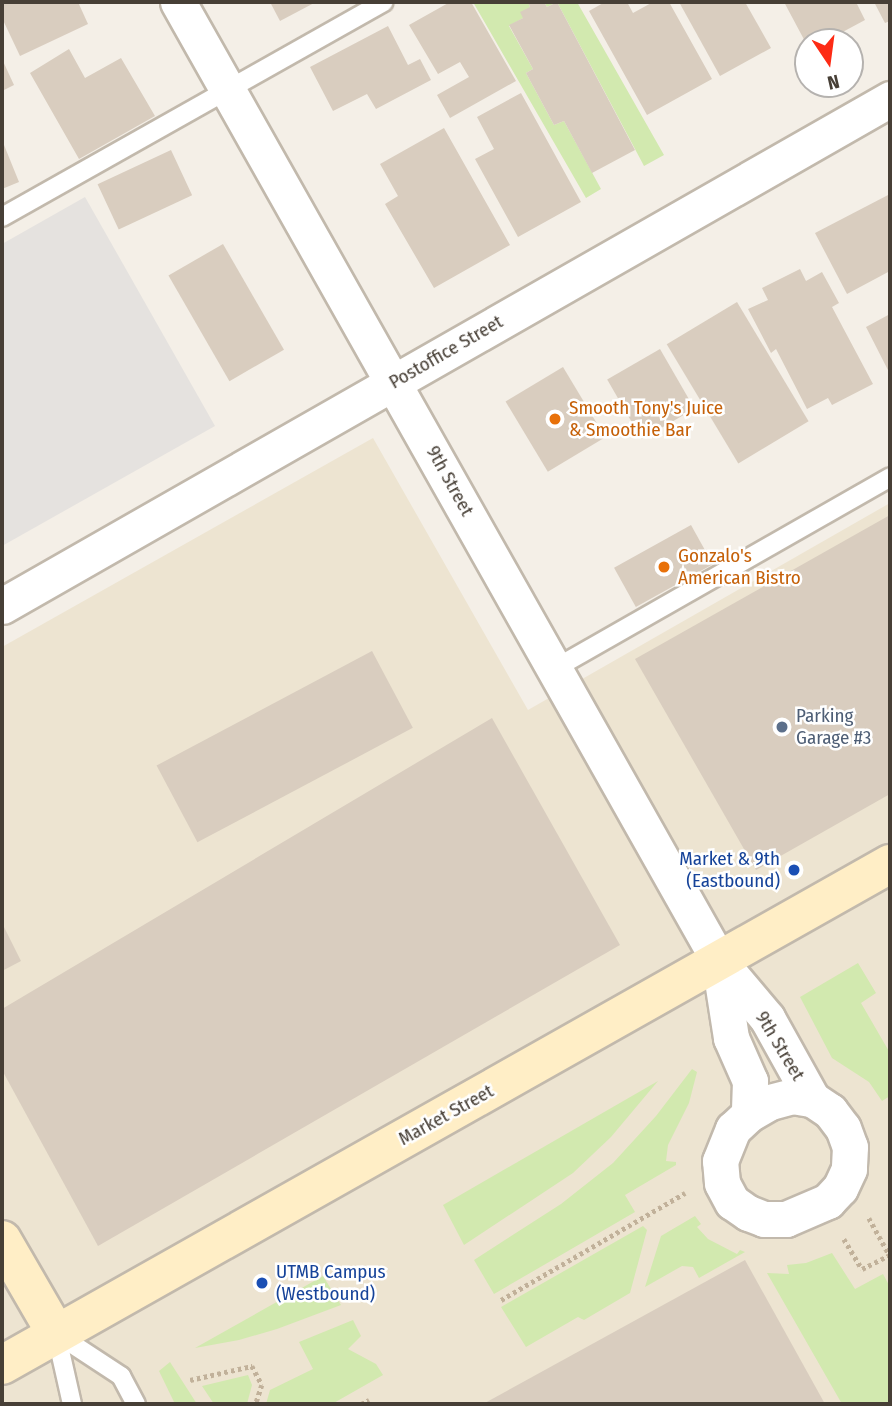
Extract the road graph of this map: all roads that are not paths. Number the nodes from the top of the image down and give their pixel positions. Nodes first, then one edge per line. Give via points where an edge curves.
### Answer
1 (178, 2) edge
2 (384, 2) edge
3 (228, 89) junction
4 (890, 99) edge
5 (2, 218) edge
6 (395, 381) junction
7 (890, 477) edge
8 (2, 606) edge
9 (554, 669) junction
10 (890, 864) edge
11 (719, 961) junction
12 (812, 1099) junction
13 (749, 1114) junction
14 (2, 1240) edge
15 (56, 1334) junction
16 (2, 1365) edge
17 (72, 1404) edge
18 (136, 1404) edge

1 - 3 street, 9th Street
2 - 3 lane
3 - 5 lane
3 - 6 street, 9th Street
4 - 6 street, Postoffice Street
6 - 8 street, Postoffice Street
6 - 9 street, 9th Street
7 - 9 lane
9 - 11 street, 9th Street
10 - 11 main road, Market Street
11 - 12 street, 9th Street via 767,1018
11 - 13 street, 9th Street via 731,1038 750,1081
11 - 15 main road, Market Street
12 - 13 street, 9th Street via 792,1096
12 - 13 street, 9th Street via 830,1111 843,1128 850,1147 849,1169 828,1201 786,1219 748,1213 732,1202 722,1183 720,1161 725,1144
14 - 15 main road
15 - 16 main road, Market Street
15 - 17 lane
15 - 18 lane via 121,1376

